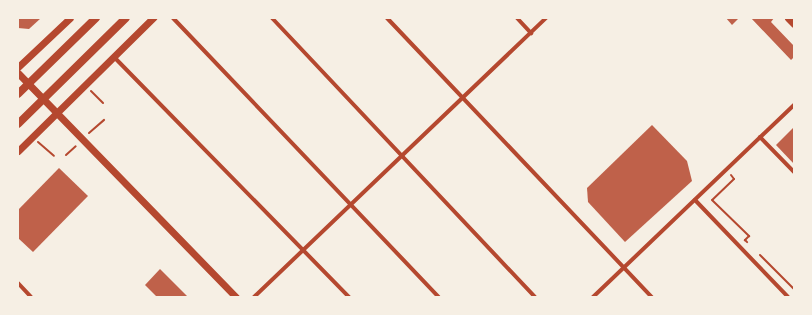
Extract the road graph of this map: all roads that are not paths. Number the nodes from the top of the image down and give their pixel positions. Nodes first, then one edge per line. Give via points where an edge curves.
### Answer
1 (70, 18) edge
2 (96, 18) edge
3 (126, 18) edge
4 (153, 18) edge
5 (173, 18) edge
6 (272, 18) edge
7 (387, 18) edge
8 (517, 18) edge
9 (546, 18) edge
10 (788, 18) edge
11 (794, 24) edge
12 (531, 33) junction
13 (114, 57) junction
14 (18, 67) edge
15 (18, 73) edge
16 (29, 83) junction
17 (18, 94) edge
18 (463, 98) junction
19 (44, 99) junction
20 (794, 105) edge
21 (57, 112) junction
22 (18, 124) edge
23 (760, 137) junction
24 (18, 151) edge
25 (402, 155) junction
26 (794, 172) edge
27 (695, 200) junction
28 (351, 204) junction
29 (303, 250) junction
30 (624, 268) junction
31 (18, 283) edge
32 (31, 297) edge
33 (236, 297) edge
34 (254, 297) edge
35 (348, 297) edge
36 (439, 297) edge
37 (535, 297) edge
38 (593, 297) edge
39 (652, 297) edge
40 (788, 297) edge

1 - 14 street
2 - 16 main road
3 - 19 main road
4 - 13 street
5 - 28 street
6 - 25 street
7 - 18 street
8 - 12 street
9 - 12 street
10 - 11 street
12 - 18 street
13 - 21 street
13 - 29 street
15 - 16 street
16 - 17 main road
16 - 19 street
18 - 25 street
18 - 30 street
19 - 21 street
19 - 22 main road
20 - 23 street
21 - 24 street
21 - 33 street
23 - 26 street
23 - 27 street
25 - 28 street
25 - 37 street
27 - 30 street
27 - 40 street
28 - 29 street
28 - 36 street
29 - 34 street
29 - 35 street
30 - 38 street
30 - 39 street
31 - 32 street

